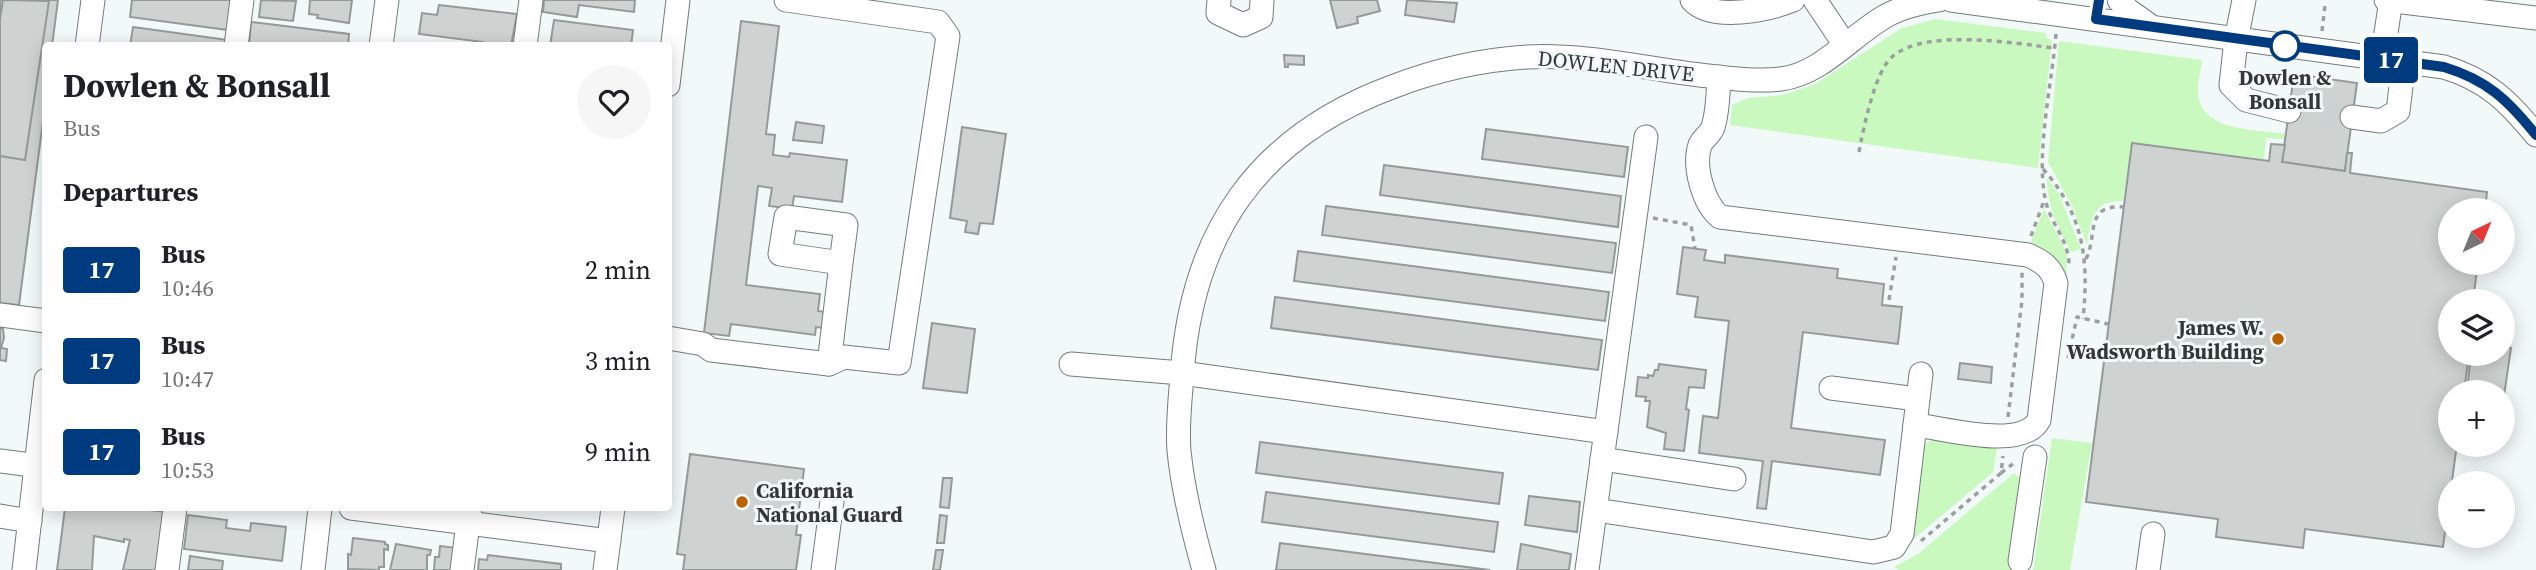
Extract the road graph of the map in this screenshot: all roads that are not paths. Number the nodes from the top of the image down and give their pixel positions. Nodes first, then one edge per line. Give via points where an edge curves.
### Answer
1 (93, 0) edge
2 (242, 0) edge
3 (387, 0) edge
4 (678, 0) edge
5 (786, 0) edge
6 (1219, 0) edge
7 (1262, 0) edge
8 (1692, 0) edge
9 (1793, 0) edge
10 (1815, 0) edge
11 (1938, 0) edge
12 (1951, 0) edge
13 (2119, 0) edge
14 (2244, 0) edge
15 (2389, 0) edge
16 (527, 1) edge
17 (2097, 9) edge
18 (2536, 18) edge
19 (2149, 26) junction
20 (2236, 40) junction
21 (88, 42) edge
22 (237, 42) edge
23 (382, 42) edge
24 (525, 42) edge
25 (1845, 45) junction
26 (672, 51) edge
27 (2393, 60) junction
28 (1719, 78) junction
29 (2289, 111) tunnel mouth
30 (2352, 117) tunnel mouth
31 (2536, 135) edge
32 (1646, 137) dead end
33 (841, 263) dead end
34 (0, 315) edge
35 (42, 320) edge
36 (672, 339) edge
37 (829, 364) junction
38 (1071, 364) dead end
39 (1182, 373) junction
40 (1921, 374) dead end
41 (1831, 388) dead end
42 (1917, 399) junction
43 (1914, 425) junction
44 (1605, 432) junction
45 (2035, 457) dead end
46 (1602, 459) junction
47 (0, 461) edge
48 (41, 466) edge
49 (1734, 479) dead end
50 (832, 501) dead end
51 (1596, 510) junction
52 (175, 511) edge
53 (320, 511) edge
54 (402, 511) edge
55 (613, 511) edge
56 (469, 515) edge
57 (0, 516) edge
58 (30, 521) junction
59 (2152, 534) dead end
60 (609, 541) junction
61 (1874, 561) edge
62 (2020, 561) dead end
63 (24, 570) edge
64 (167, 570) edge
65 (313, 570) edge
66 (462, 570) edge
67 (605, 570) edge
68 (823, 570) edge
69 (1204, 570) edge
70 (1587, 570) edge
71 (2148, 570) edge

1 - 21 street
2 - 22 street
3 - 23 street
4 - 26 street
5 - 37 street via 939,22 948,36 899,363 844,357
6 - 7 street via 1218,13 1243,25 1261,17
8 - 9 street via 1718,12 1761,10
10 - 25 street
11 - 25 street, DOWLEN DRIVE via 1884,16
12 - 17 street
13 - 19 street
14 - 20 street
15 - 18 street
15 - 27 street
16 - 24 street
17 - 19 street
19 - 20 street
20 - 27 street
20 - 29 street via 2231,85 2246,100
25 - 28 street, DOWLEN DRIVE via 1805,72 1783,79
27 - 30 street via 2398,111 2381,121
27 - 31 street via 2444,67 2487,85
28 - 39 street, DOWLEN DRIVE via 1568,58 1517,58 1426,74 1336,112 1294,139 1232,206 1199,278
28 - 43 street via 1713,130 1701,142 1698,171 1712,210 1720,217 2028,255 2052,270 2056,283 2035,428 1996,436
32 - 44 street
33 - 37 street
34 - 35 street
36 - 37 street via 703,344 711,350
38 - 39 street
39 - 44 street
39 - 69 street, DOWLEN DRIVE via 1179,450 1189,518
40 - 42 street
41 - 42 street
42 - 43 street
43 - 61 street via 1902,534 1894,547
44 - 46 street
45 - 62 street
46 - 49 street
46 - 51 street
47 - 48 street
48 - 58 street
50 - 68 street
51 - 61 street
51 - 70 street
52 - 64 street
53 - 65 street
54 - 56 street
55 - 60 street
56 - 60 street
56 - 66 street
57 - 58 street
58 - 63 street
59 - 71 street
60 - 67 street

